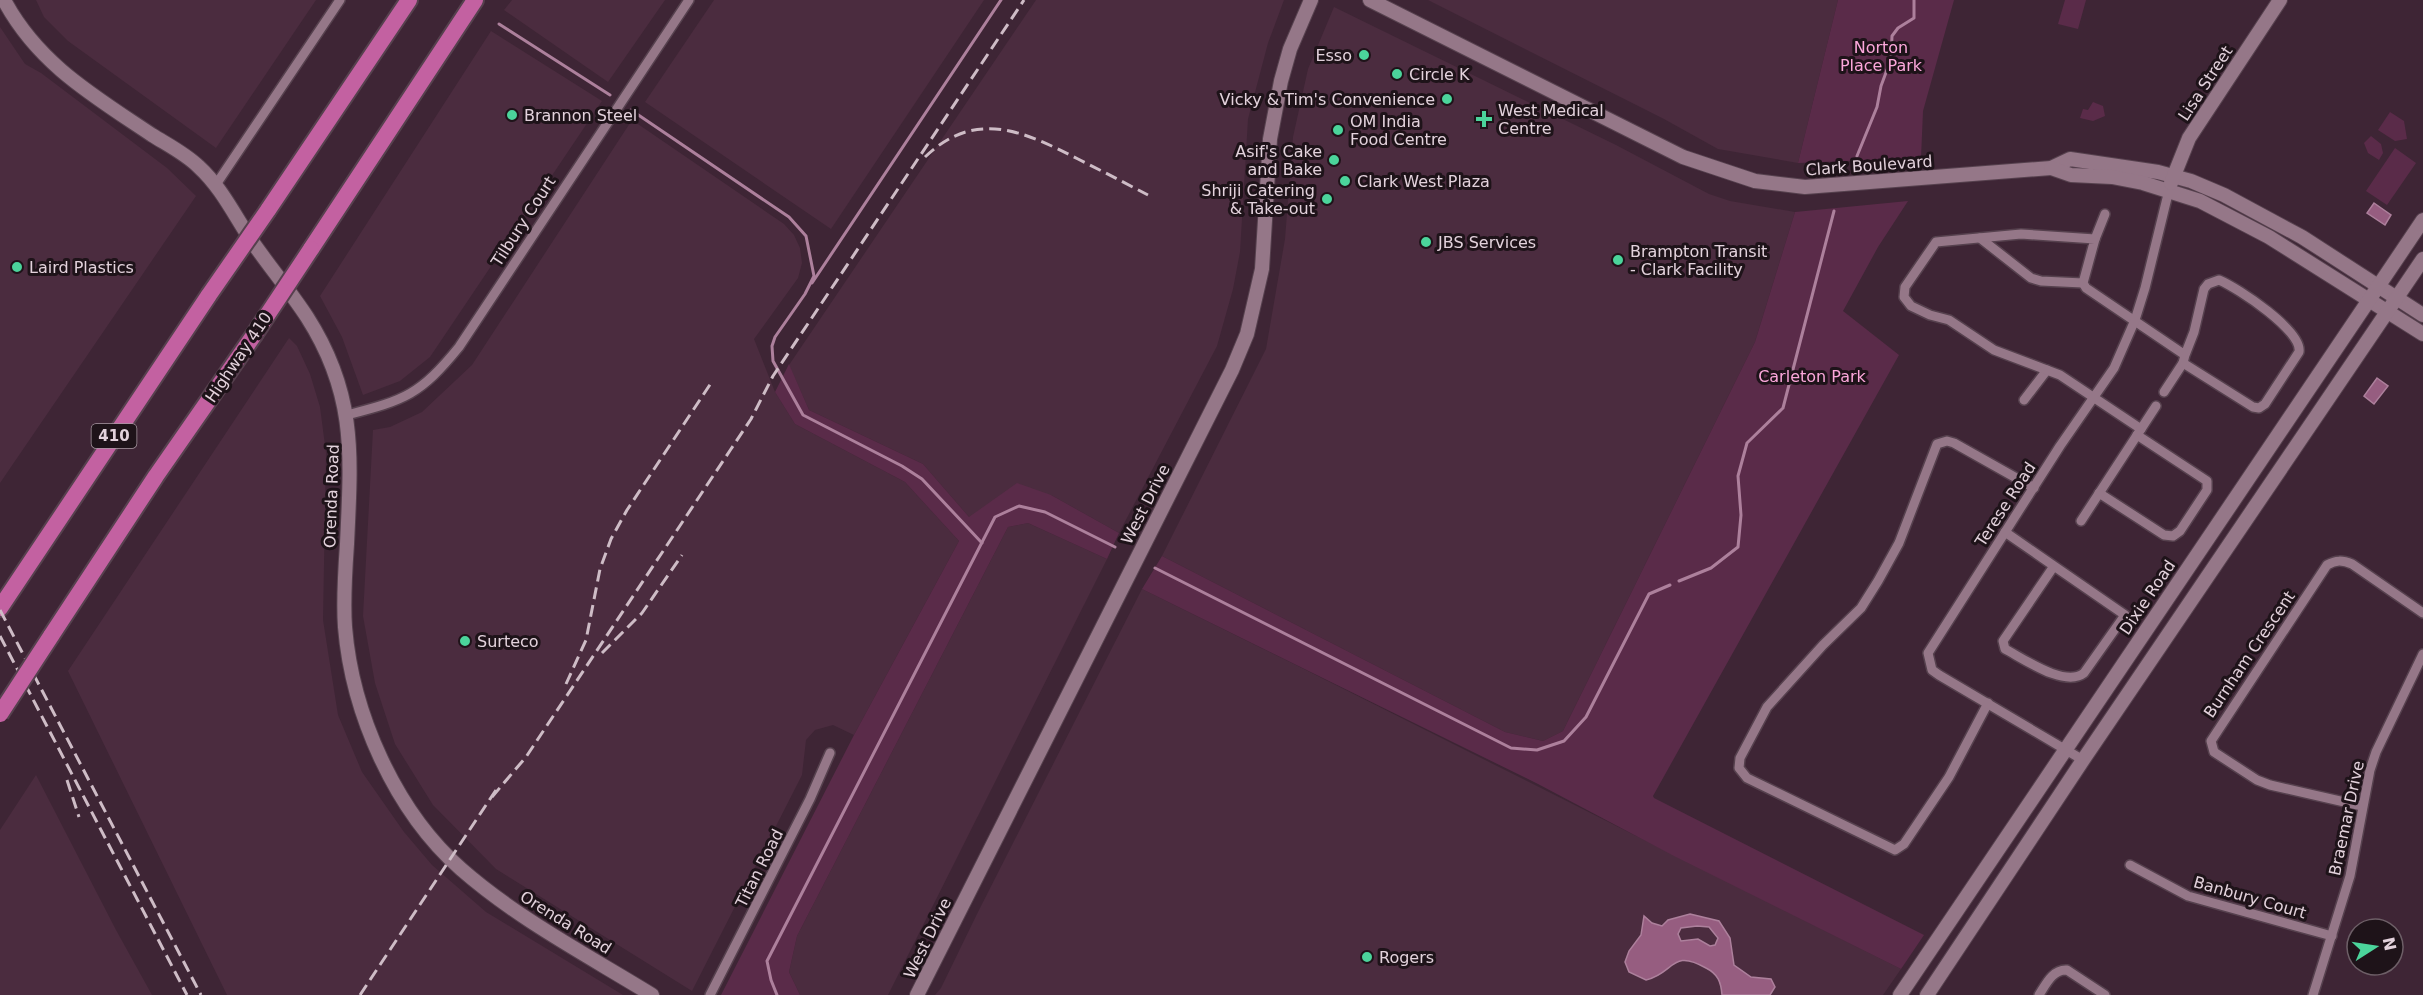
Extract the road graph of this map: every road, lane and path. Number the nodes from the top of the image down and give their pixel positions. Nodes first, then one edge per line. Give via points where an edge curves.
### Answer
1 (4, 0) edge
2 (340, 0) edge
3 (410, 0) edge
4 (476, 0) edge
5 (689, 0) edge
6 (1311, 0) edge
7 (1370, 0) edge
8 (2280, 0) edge
9 (2051, 168) junction
10 (2173, 176) junction
11 (215, 186) junction
12 (2169, 190) junction
13 (2105, 214) dead end
14 (2423, 220) edge
15 (1980, 238) junction
16 (2095, 239) junction
17 (2423, 259) edge
18 (2083, 283) junction
19 (2378, 285) junction
20 (2397, 298) junction
21 (2369, 300) junction
22 (2388, 311) junction
23 (2423, 315) edge
24 (2135, 320) junction
25 (2423, 334) edge
26 (2184, 359) junction
27 (2047, 370) junction
28 (2164, 392) dead end
29 (2094, 398) junction
30 (2024, 400) dead end
31 (2156, 405) dead end
32 (347, 415) junction
33 (2139, 432) junction
34 (2034, 488) junction
35 (2099, 494) junction
36 (2080, 521) dead end
37 (2005, 532) junction
38 (2054, 566) junction
39 (0, 608) edge
40 (2423, 613) edge
41 (2423, 654) edge
42 (1988, 704) junction
43 (0, 714) edge
44 (2065, 749) junction
45 (830, 753) dead end
46 (2083, 760) junction
47 (2362, 806) junction
48 (2130, 865) dead end
49 (2332, 936) junction
50 (652, 995) edge
51 (710, 995) edge
52 (917, 995) edge
53 (1900, 995) edge
54 (1927, 995) edge
55 (2039, 995) edge
56 (2105, 995) edge
57 (2313, 995) edge

1 - 11 street, Orenda Road via 14,20 48,60 82,88 183,154
2 - 11 street
3 - 39 highway, 410, bridge
4 - 43 highway, Highway 410, bridge
5 - 32 street, Tilbury Court via 459,347 436,375 392,403
6 - 52 street, West Drive via 1290,49 1279,92 1270,139 1263,269 1243,344
7 - 9 street, Clark Boulevard via 1683,157 1755,181 1817,187
8 - 10 street, Lisa Street via 2188,138
9 - 10 street, Clark Boulevard via 2070,159
9 - 12 street, Clark Boulevard via 2071,175 2112,177
10 - 12 street, Lisa Street
10 - 19 street, Clark Boulevard via 2224,195 2294,232
11 - 32 street, Orenda Road via 308,318 335,373
12 - 21 street, Clark Boulevard via 2238,220
12 - 24 street, Terese Road
13 - 16 street
14 - 19 street, Dixie Road
15 - 16 street via 2021,234
15 - 18 street via 2031,278
15 - 27 street via 1936,242 1905,288 1904,297 1911,306 1949,320 1994,350
16 - 18 street
17 - 20 street
18 - 24 street
19 - 20 street, Clark Boulevard
19 - 21 street, Dixie Road
20 - 22 street
20 - 23 street, Clark Boulevard
21 - 22 street, Clark Boulevard
21 - 44 street, Dixie Road
22 - 25 street, Clark Boulevard
22 - 46 street
24 - 26 street
24 - 29 street, Terese Road via 2114,368
26 - 26 street via 2204,289 2219,280 2276,318 2300,347 2259,408
26 - 28 street
27 - 29 street
27 - 30 street
29 - 33 street
29 - 34 street, Terese Road
31 - 33 street
32 - 50 street, Orenda Road via 350,445 345,629 356,693 385,767 403,800 458,866 503,902
33 - 35 street
33 - 35 street via 2207,481 2207,490 2173,536 2164,535
34 - 37 street, Terese Road
34 - 42 street via 1954,443 1937,444 1899,543 1878,581 1861,608 1767,707 1740,758 1739,768 1747,778 1895,850 1904,844 1949,777
35 - 36 street
37 - 38 street
37 - 42 street, Terese Road via 1928,652 1932,670
38 - 38 street via 2125,615 2079,678 2050,672 2005,649 2003,641
40 - 47 street, Burnham Crescent via 2352,564 2334,561 2327,565 2211,741 2214,752 2258,780
41 - 47 street, Braemar Drive via 2376,752
42 - 44 street, Terese Road
44 - 46 street, Terese Road
44 - 53 street, Dixie Road
45 - 51 street, Titan Road
46 - 54 street
47 - 49 street, Braemar Drive via 2349,876
48 - 49 street, Banbury Court via 2188,896
49 - 57 street, Braemar Drive
55 - 56 street via 2061,969

